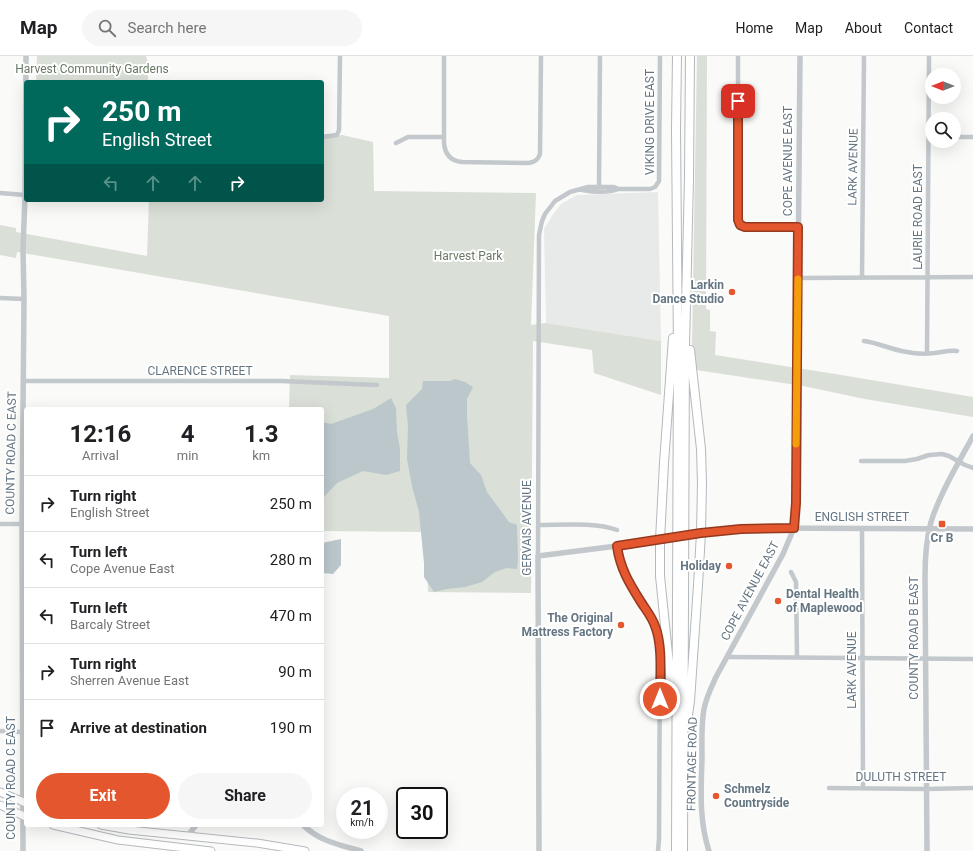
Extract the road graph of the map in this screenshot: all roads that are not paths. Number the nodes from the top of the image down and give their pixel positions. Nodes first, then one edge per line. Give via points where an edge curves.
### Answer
1 (26, 56) edge
2 (340, 56) edge
3 (444, 56) edge
4 (541, 56) edge
5 (600, 56) edge
6 (660, 56) edge
7 (677, 56) edge
8 (690, 56) edge
9 (738, 56) edge
10 (800, 56) edge
11 (864, 56) edge
12 (928, 56) edge
13 (26, 80) edge
14 (929, 112) edge
15 (324, 136) edge
16 (444, 137) junction
17 (961, 137) edge
18 (973, 137) edge
19 (396, 142) dead end
20 (930, 148) edge
21 (599, 187) junction
22 (619, 189) junction
23 (580, 190) junction
24 (0, 193) edge
25 (24, 195) edge
26 (25, 202) edge
27 (798, 227) junction
28 (687, 269) junction
29 (862, 277) junction
30 (927, 277) junction
31 (973, 277) edge
32 (798, 278) junction
33 (677, 295) junction
34 (0, 298) edge
35 (24, 298) junction
36 (864, 341) dead end
37 (957, 351) dead end
38 (927, 353) junction
39 (23, 381) junction
40 (377, 385) dead end
41 (973, 436) edge
42 (861, 461) dead end
43 (960, 462) junction
44 (973, 468) edge
45 (0, 524) edge
46 (24, 524) edge
47 (538, 525) junction
48 (794, 528) junction
49 (862, 528) junction
50 (930, 528) junction
51 (973, 529) edge
52 (617, 530) dead end
53 (697, 534) junction
54 (664, 539) junction
55 (617, 546) junction
56 (538, 556) junction
57 (791, 572) dead end
58 (24, 622) edge
59 (727, 657) junction
60 (797, 658) junction
61 (862, 658) junction
62 (926, 659) junction
63 (973, 659) edge
64 (0, 731) edge
65 (22, 732) junction
66 (684, 749) junction
67 (676, 784) junction
68 (829, 788) dead end
69 (863, 788) junction
70 (973, 788) edge
71 (926, 789) junction
72 (0, 792) edge
73 (676, 795) junction
74 (24, 802) edge
75 (0, 805) edge
76 (24, 817) edge
77 (62, 827) edge
78 (112, 827) edge
79 (194, 827) edge
80 (196, 827) edge
81 (305, 827) edge
82 (186, 836) junction
83 (196, 836) junction
84 (683, 848) edge
85 (193, 850) edge
86 (23, 851) edge
87 (206, 851) edge
88 (305, 851) edge
89 (361, 851) edge
90 (539, 851) edge
91 (658, 851) edge
92 (671, 851) edge
93 (676, 851) edge
94 (709, 851) edge
95 (927, 851) edge

1 - 13 street, COUNTY ROAD C EAST
2 - 15 street via 339,130 337,135
3 - 16 street
4 - 16 street via 540,154 537,160 529,163 458,162 447,154
5 - 21 street
6 - 22 street, VIKING DRIVE EAST via 659,181 650,189
7 - 33 highway
8 - 28 highway
9 - 27 street via 738,220 740,225 745,227
10 - 27 street, COPE AVENUE EAST
11 - 29 street, LARK AVENUE
12 - 14 street, LAURIE ROAD EAST
16 - 19 street via 408,137
17 - 18 street
20 - 30 street, LAURIE ROAD EAST
21 - 22 street
21 - 23 street
22 - 23 street
23 - 47 street, GERVAIS AVENUE via 570,192 555,201 545,214 539,235
24 - 25 street
26 - 35 street, COUNTY ROAD C EAST
27 - 32 street, COPE AVENUE EAST
28 - 53 highway via 689,341 701,449 702,483
28 - 66 highway
29 - 30 street
29 - 32 street
30 - 31 street
30 - 38 street, LAURIE ROAD EAST
32 - 48 street, COPE AVENUE EAST
33 - 54 highway via 664,463
33 - 67 highway
34 - 35 street
35 - 39 street, COUNTY ROAD C EAST
36 - 38 street via 895,350
37 - 38 street
39 - 40 street, CLARENCE STREET
39 - 46 street, COUNTY ROAD C EAST
41 - 43 street, COUNTY ROAD B EAST
42 - 43 street via 905,461 942,454
43 - 44 street
43 - 50 street, COUNTY ROAD B EAST via 938,504
45 - 46 street
46 - 58 street, COUNTY ROAD C EAST
47 - 52 street via 586,525
47 - 56 street, GERVAIS AVENUE
48 - 49 street, ENGLISH STREET
48 - 53 street, ENGLISH STREET via 741,529
48 - 59 street, COPE AVENUE EAST via 783,554
49 - 50 street, ENGLISH STREET
49 - 61 street, LARK AVENUE
50 - 51 street, ENGLISH STREET
50 - 62 street, COUNTY ROAD B EAST via 925,562
53 - 54 street, ENGLISH STREET, bridge
53 - 66 highway via 696,624
54 - 55 street, ENGLISH STREET
54 - 67 highway via 660,581 670,674
55 - 56 street, ENGLISH STREET
55 - 91 street via 624,574 652,618 660,644
56 - 90 street, GERVAIS AVENUE
57 - 60 street via 796,582
58 - 65 street, COUNTY ROAD C EAST
59 - 60 street
59 - 94 street, FRONTAGE ROAD via 707,697 703,717 701,802 703,827
60 - 61 street
61 - 62 street
61 - 69 street, LARK AVENUE
62 - 63 street
62 - 71 street, COUNTY ROAD B EAST
64 - 65 street
65 - 74 street, COUNTY ROAD C EAST
66 - 84 highway
67 - 73 highway
68 - 69 street, DULUTH STREET
69 - 71 street, DULUTH STREET
70 - 71 street, DULUTH STREET
71 - 95 street, COUNTY ROAD B EAST
72 - 74 main road
73 - 92 highway
73 - 93 highway
74 - 76 street, COUNTY ROAD C EAST
75 - 76 main road
76 - 86 street, COUNTY ROAD C EAST
77 - 85 main road via 118,840
78 - 82 main road
79 - 82 street
80 - 83 street
81 - 89 street via 321,839
82 - 83 main road
83 - 85 main road
83 - 88 main road
85 - 87 main road

